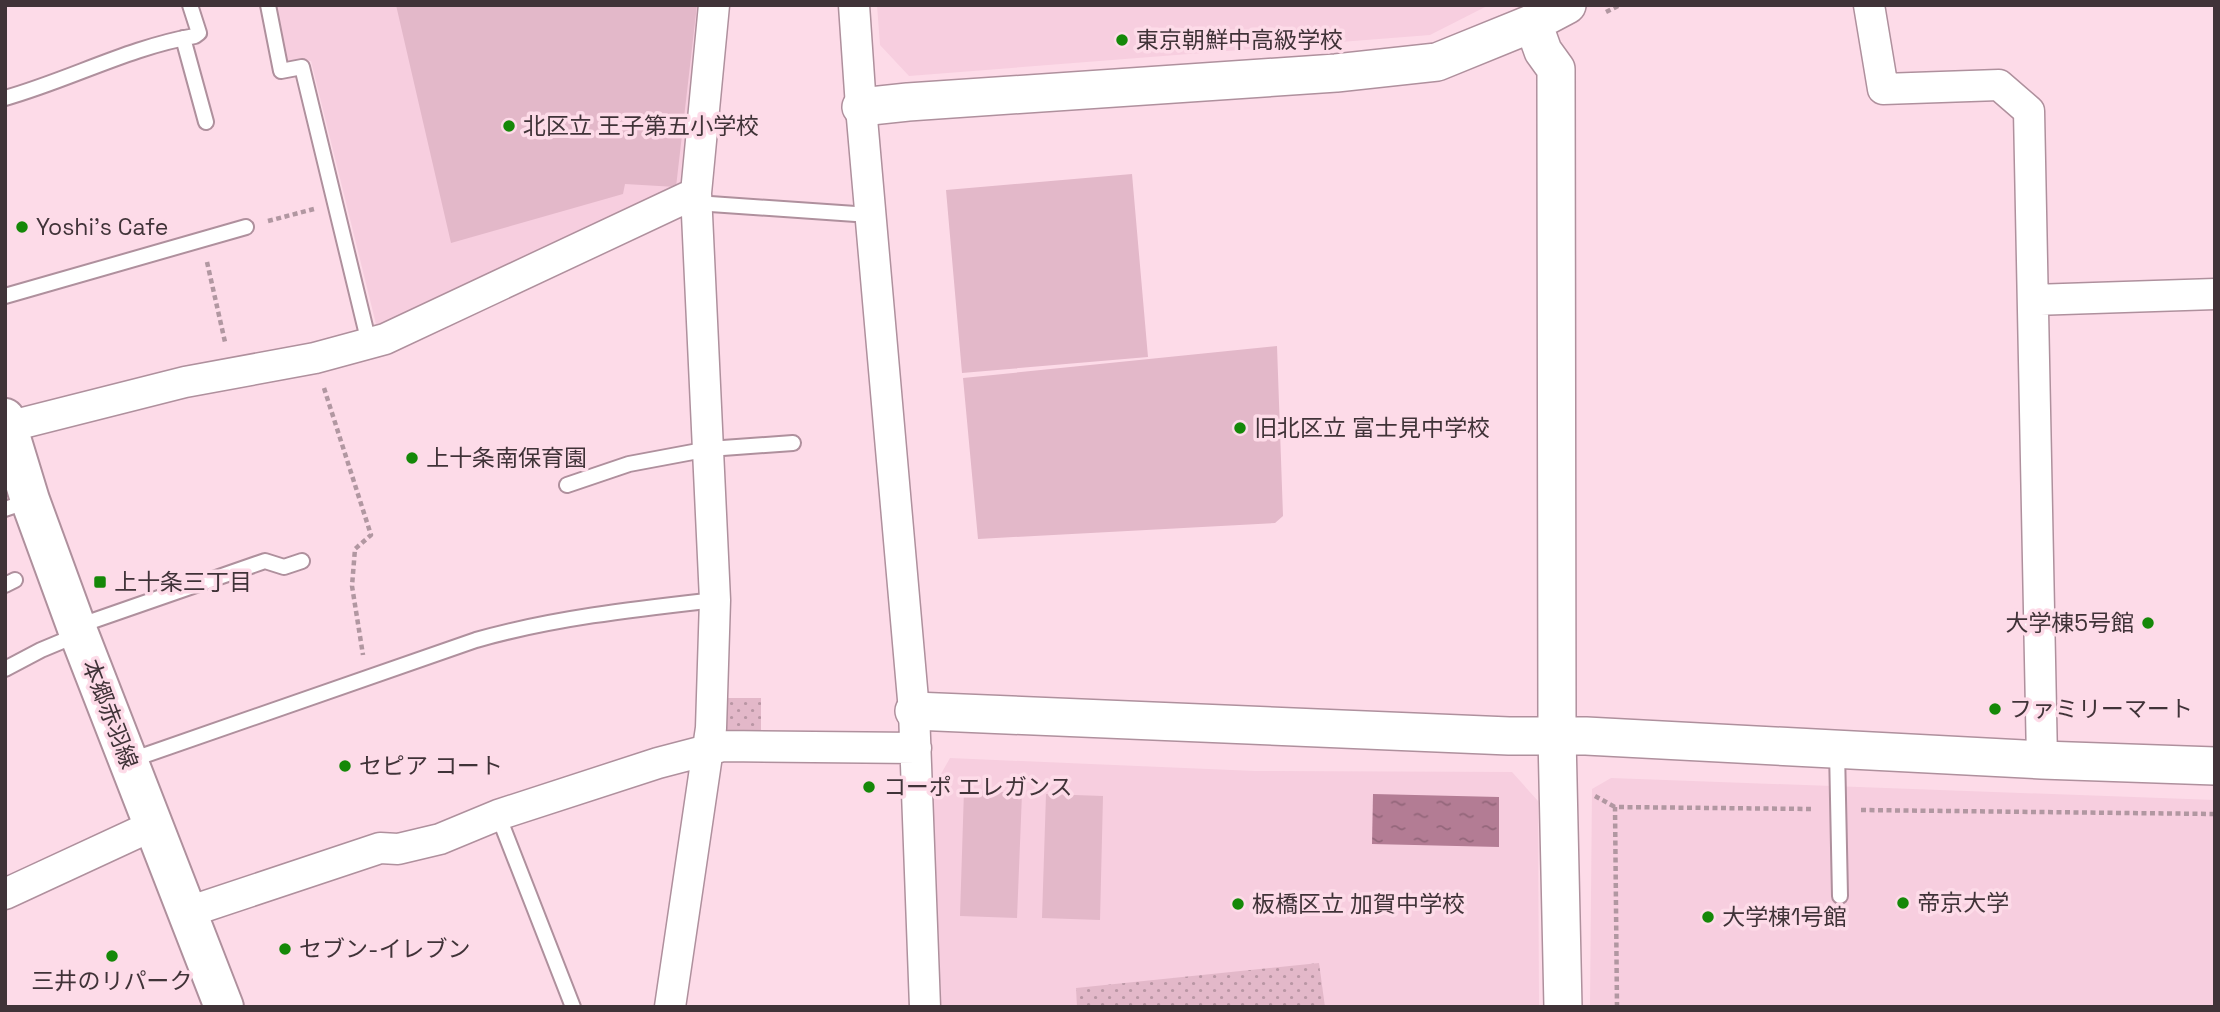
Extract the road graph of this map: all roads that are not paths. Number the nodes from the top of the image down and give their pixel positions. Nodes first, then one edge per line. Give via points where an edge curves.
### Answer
1 (190, 5) edge
2 (268, 5) edge
3 (714, 5) edge
4 (854, 5) edge
5 (1567, 5) edge
6 (1869, 5) edge
7 (1533, 23) junction
8 (183, 38) junction
9 (5, 98) edge
10 (860, 107) junction
11 (206, 122) dead end
12 (696, 198) junction
13 (870, 215) junction
14 (246, 227) road end
15 (2215, 294) edge
16 (5, 296) edge
17 (2033, 300) junction
18 (369, 343) junction
19 (6, 423) edge
20 (793, 443) dead end
21 (709, 449) junction
22 (567, 485) dead end
23 (18, 504) edge
24 (302, 561) dead end
25 (715, 600) junction
26 (78, 630) junction
27 (5, 669) edge
28 (914, 711) junction
29 (1557, 736) junction
30 (916, 748) junction
31 (1837, 748) junction
32 (708, 751) junction
33 (2042, 760) junction
34 (127, 762) junction
35 (2215, 766) edge
36 (498, 816) junction
37 (154, 825) junction
38 (5, 894) edge
39 (1840, 896) dead end
40 (188, 912) junction
41 (224, 1007) edge
42 (573, 1007) edge
43 (670, 1007) edge
44 (925, 1007) edge
45 (1563, 1007) edge

1 - 8 lane via 199,33
2 - 18 lane via 281,71 302,67
3 - 12 street
4 - 10 street
5 - 7 street
6 - 17 street via 1883,89 1999,85 2029,111
7 - 10 street via 1437,62
7 - 29 street via 1543,51 1556,69
8 - 9 lane
8 - 11 lane
10 - 13 street
12 - 13 lane
12 - 18 street
12 - 21 street
13 - 28 street
14 - 16 lane
15 - 17 street
17 - 33 street
18 - 19 street
19 - 23 main road, 本郷赤羽線
20 - 21 lane
21 - 22 lane via 629,464
21 - 25 street
23 - 26 main road, 本郷赤羽線
24 - 26 lane via 284,567 265,561
25 - 32 street
25 - 34 lane via 508,631
26 - 27 lane
26 - 34 main road, 本郷赤羽線
28 - 29 street
28 - 30 street
29 - 31 street
29 - 45 street
30 - 32 street via 723,746
30 - 44 street
31 - 33 street
31 - 39 lane
32 - 36 street
32 - 43 street
33 - 35 street
34 - 37 main road, 本郷赤羽線
36 - 40 street via 440,839 398,849 380,848
36 - 42 lane
37 - 38 street
37 - 40 main road, 本郷赤羽線
40 - 41 main road, 本郷赤羽線

